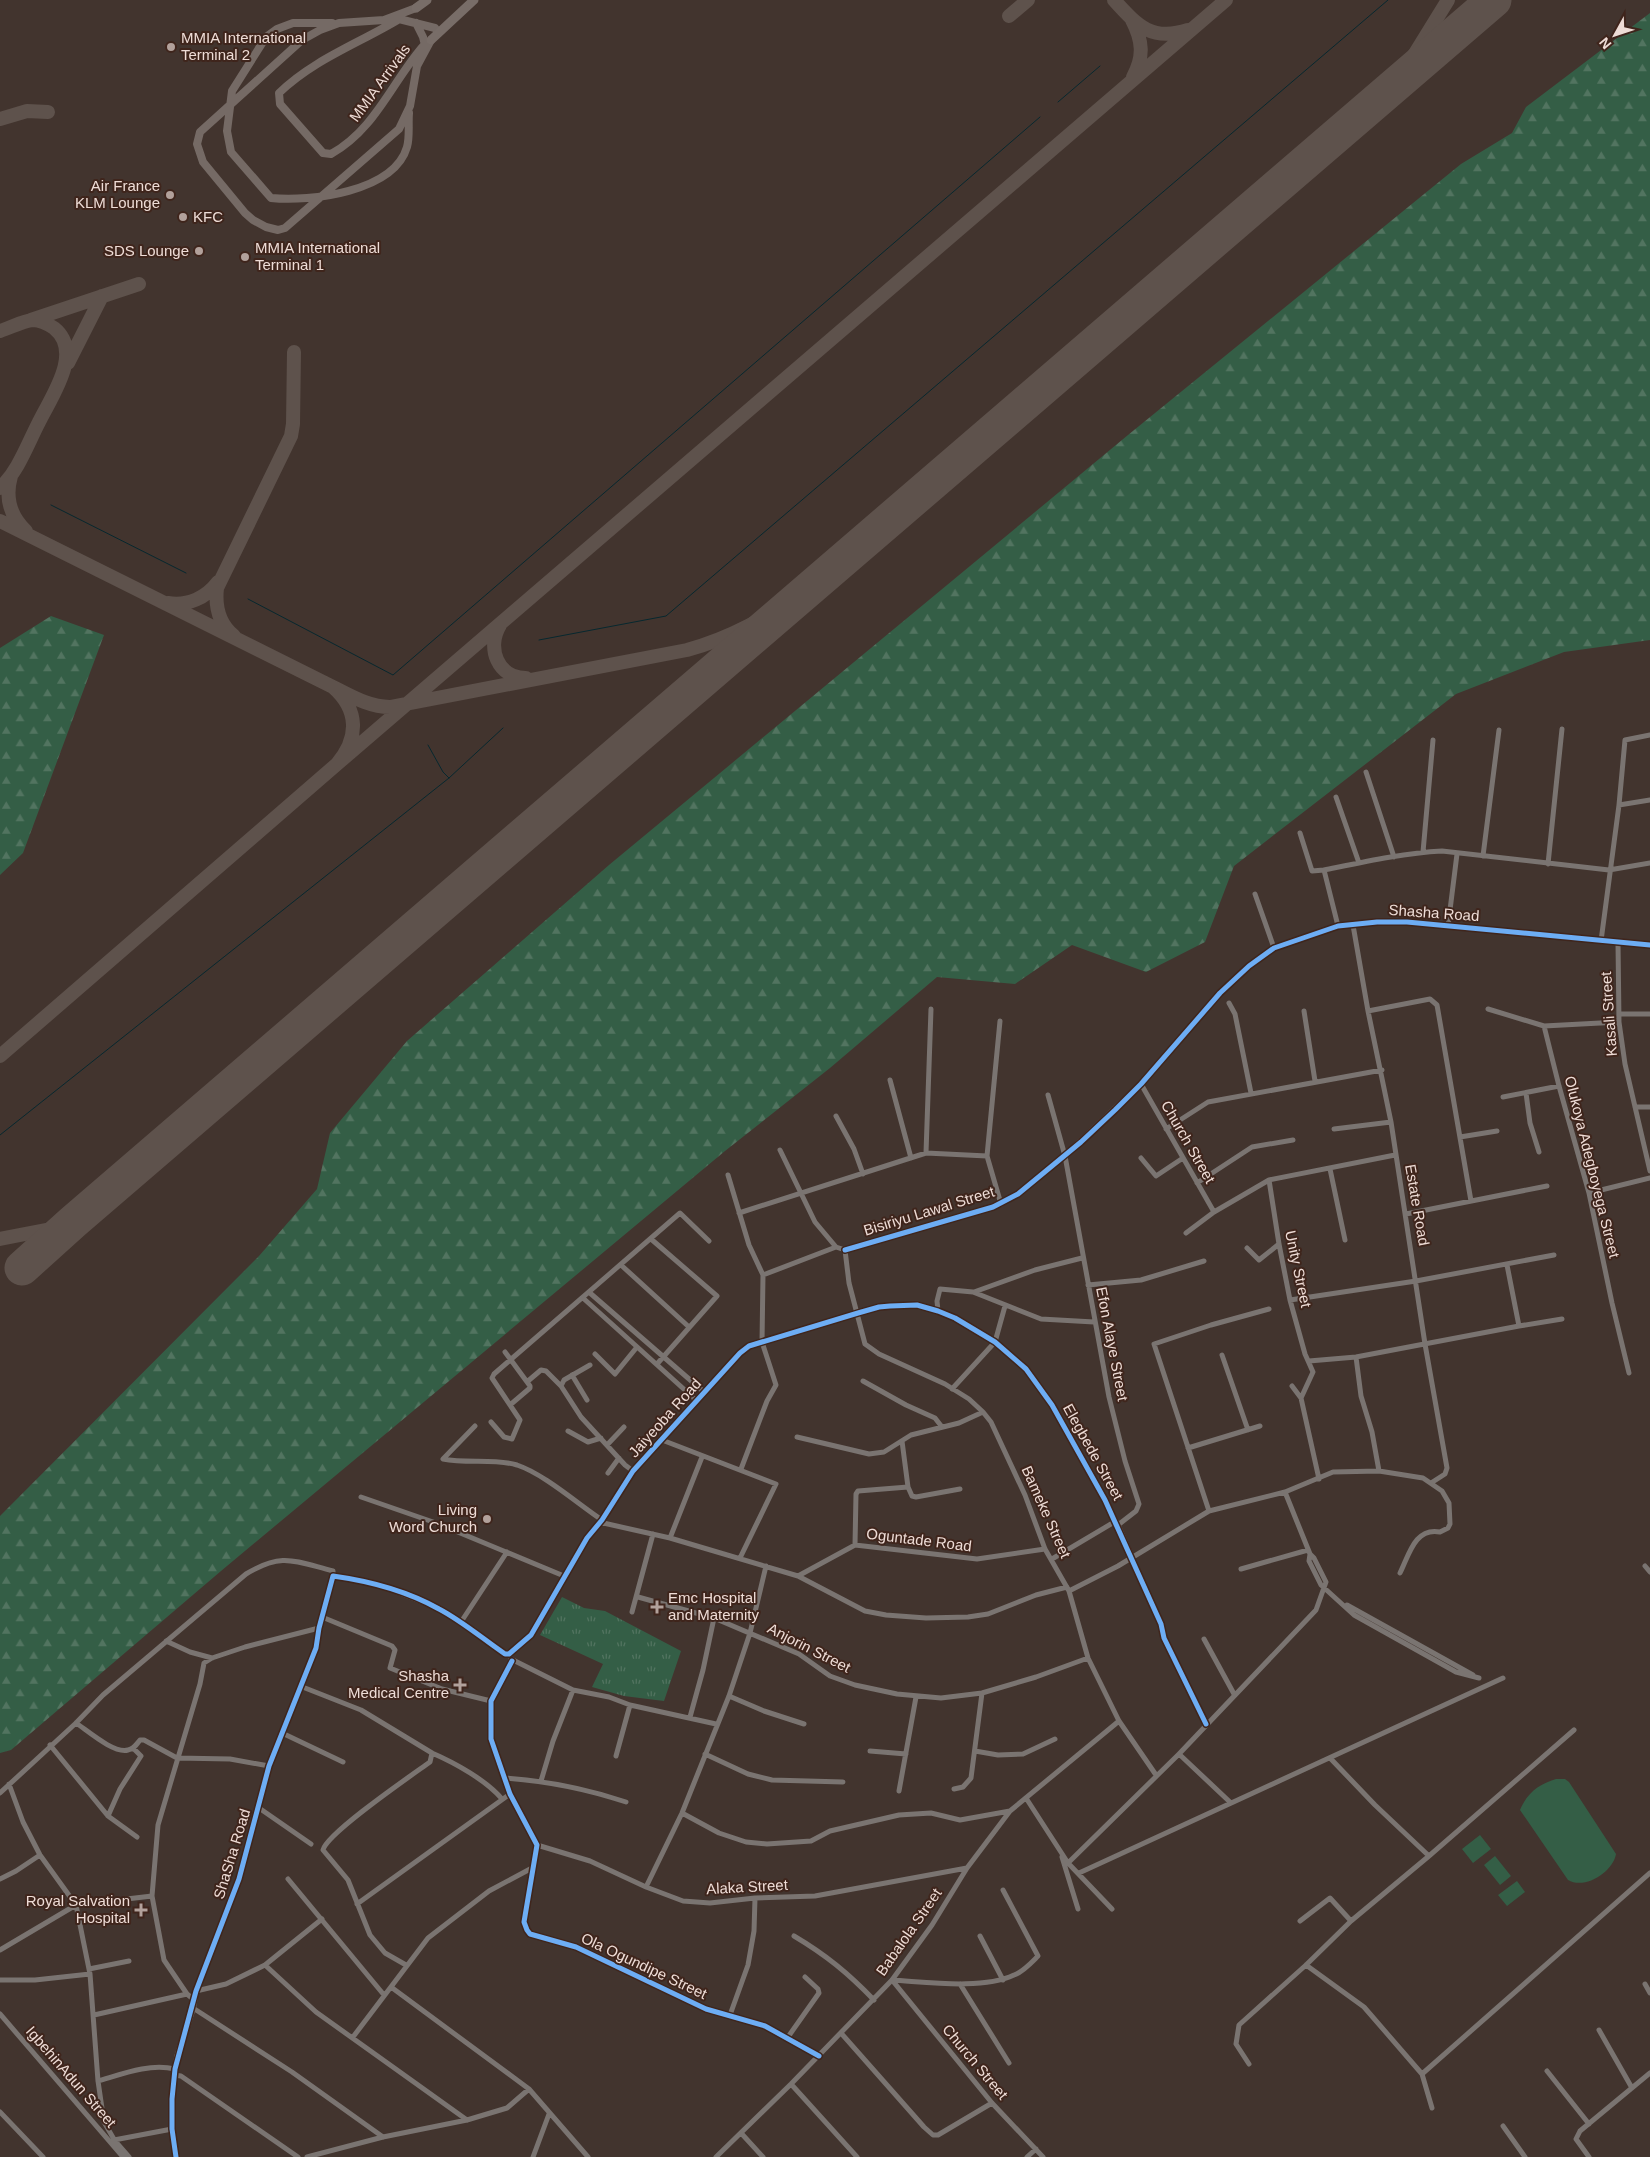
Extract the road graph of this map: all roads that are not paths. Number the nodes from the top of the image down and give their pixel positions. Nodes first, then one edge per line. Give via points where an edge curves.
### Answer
1 (427, 0) edge
2 (474, 0) edge
3 (416, 8) junction
4 (399, 19) junction
5 (375, 20) junction
6 (339, 22) junction
7 (416, 23) junction
8 (381, 28) junction
9 (438, 32) junction
10 (428, 45) junction
11 (415, 64) junction
12 (229, 105) junction
13 (410, 106) junction
14 (322, 197) junction
15 (1562, 729) dead end
16 (1499, 730) dead end
17 (1650, 735) edge
18 (1433, 740) dead end
19 (1366, 772) dead end
20 (1336, 797) dead end
21 (1650, 800) edge
22 (1619, 806) junction
23 (1300, 833) dead end
24 (1423, 852) junction
25 (1457, 854) junction
26 (1483, 856) junction
27 (1394, 857) junction
28 (1358, 862) junction
29 (1650, 863) edge
30 (1548, 864) junction
31 (1324, 870) junction
32 (1609, 870) junction
33 (1255, 894) dead end
34 (1353, 925) junction
35 (1338, 926) junction
36 (1448, 926) junction
37 (1601, 940) junction
38 (1618, 943) junction
39 (1650, 945) edge
40 (1274, 948) junction
41 (1229, 1003) dead end
42 (931, 1009) dead end
43 (1488, 1009) dead end
44 (1304, 1011) dead end
45 (1368, 1011) junction
46 (1620, 1014) junction
47 (1650, 1014) edge
48 (1000, 1021) dead end
49 (1619, 1022) junction
50 (1544, 1026) junction
51 (1382, 1070) junction
52 (890, 1080) dead end
53 (1315, 1081) junction
54 (1141, 1084) junction
55 (1558, 1086) junction
56 (1251, 1093) junction
57 (1526, 1093) junction
58 (1048, 1094) dead end
59 (1503, 1097) dead end
60 (1635, 1107) junction
61 (1650, 1107) edge
62 (836, 1116) dead end
63 (1391, 1122) junction
64 (1166, 1129) junction
65 (1334, 1129) dead end
66 (1497, 1131) dead end
67 (1460, 1137) junction
68 (1293, 1140) dead end
69 (780, 1150) dead end
70 (1538, 1152) dead end
71 (926, 1154) junction
72 (1395, 1155) junction
73 (987, 1156) junction
74 (1065, 1156) junction
75 (911, 1158) junction
76 (1141, 1158) dead end
77 (1183, 1158) junction
78 (1330, 1169) junction
79 (1650, 1171) edge
80 (863, 1174) junction
81 (728, 1175) dead end
82 (1650, 1178) edge
83 (1269, 1180) junction
84 (1197, 1183) junction
85 (1547, 1186) dead end
86 (801, 1192) junction
87 (1589, 1193) junction
88 (1471, 1202) junction
89 (1002, 1204) junction
90 (1214, 1212) junction
91 (739, 1213) junction
92 (1406, 1214) junction
93 (1186, 1233) dead end
94 (651, 1239) junction
95 (1345, 1240) dead end
96 (709, 1241) dead end
97 (1279, 1244) junction
98 (836, 1247) junction
99 (1247, 1248) dead end
100 (844, 1250) junction
101 (1554, 1255) dead end
102 (1082, 1258) junction
103 (1204, 1261) dead end
104 (622, 1265) junction
105 (1507, 1265) junction
106 (763, 1275) junction
107 (1416, 1281) junction
108 (1088, 1285) junction
109 (973, 1292) junction
110 (590, 1293) junction
111 (583, 1298) junction
112 (1290, 1300) junction
113 (1005, 1306) junction
114 (1269, 1309) dead end
115 (938, 1311) junction
116 (858, 1312) junction
117 (1562, 1319) dead end
118 (1094, 1322) junction
119 (628, 1326) junction
120 (1519, 1326) junction
121 (689, 1327) junction
122 (622, 1333) junction
123 (762, 1342) junction
124 (995, 1342) junction
125 (1425, 1344) junction
126 (637, 1347) junction
127 (505, 1352) dead end
128 (595, 1354) dead end
129 (662, 1356) junction
130 (1222, 1356) dead end
131 (1356, 1357) junction
132 (511, 1360) junction
133 (1309, 1361) junction
134 (656, 1364) junction
135 (590, 1365) dead end
136 (1629, 1373) dead end
137 (572, 1375) junction
138 (528, 1381) junction
139 (863, 1381) dead end
140 (561, 1386) junction
141 (1292, 1386) dead end
142 (952, 1389) junction
143 (704, 1392) junction
144 (1302, 1398) junction
145 (587, 1400) dead end
146 (697, 1401) junction
147 (510, 1405) junction
148 (983, 1412) junction
149 (491, 1422) dead end
150 (475, 1426) dead end
151 (1260, 1426) dead end
152 (624, 1427) dead end
153 (942, 1427) junction
154 (1248, 1430) junction
155 (568, 1431) dead end
156 (797, 1437) dead end
157 (600, 1438) junction
158 (662, 1440) junction
159 (902, 1441) junction
160 (607, 1445) junction
161 (1188, 1448) junction
162 (702, 1457) junction
163 (619, 1458) junction
164 (741, 1469) junction
165 (633, 1471) junction
166 (1378, 1471) junction
167 (608, 1473) dead end
168 (1319, 1479) junction
169 (1431, 1483) junction
170 (908, 1487) junction
171 (960, 1489) dead end
172 (1285, 1492) junction
173 (362, 1498) dead end
174 (1209, 1511) junction
175 (601, 1521) junction
176 (1117, 1523) junction
177 (653, 1534) junction
178 (670, 1538) junction
179 (855, 1545) junction
180 (1045, 1549) junction
181 (507, 1552) junction
182 (1309, 1552) junction
183 (740, 1558) junction
184 (1052, 1559) junction
185 (1131, 1559) junction
186 (766, 1566) junction
187 (1645, 1566) dead end
188 (1241, 1569) dead end
189 (1650, 1572) edge
190 (1400, 1573) dead end
191 (333, 1576) junction
192 (564, 1576) junction
193 (798, 1576) junction
194 (348, 1578) joint
195 (1325, 1587) junction
196 (1068, 1589) junction
197 (638, 1597) junction
198 (1342, 1603) junction
199 (632, 1612) dead end
200 (322, 1617) junction
201 (714, 1618) junction
202 (461, 1622) junction
203 (319, 1628) junction
204 (750, 1633) junction
205 (1204, 1639) dead end
206 (166, 1642) junction
207 (509, 1654) junction
208 (212, 1658) junction
209 (1088, 1658) junction
210 (512, 1661) junction
211 (1503, 1678) dead end
212 (300, 1686) junction
213 (573, 1690) junction
214 (982, 1693) junction
215 (1234, 1694) junction
216 (729, 1696) junction
217 (916, 1697) junction
218 (490, 1700) junction
219 (630, 1705) junction
220 (690, 1717) junction
221 (1119, 1721) junction
222 (76, 1723) junction
223 (716, 1724) junction
224 (804, 1724) dead end
225 (1206, 1724) junction
226 (1574, 1730) dead end
227 (282, 1733) junction
228 (1055, 1738) dead end
229 (50, 1745) junction
230 (133, 1748) junction
231 (870, 1751) dead end
232 (975, 1751) junction
233 (432, 1753) junction
234 (704, 1754) junction
235 (906, 1754) junction
236 (1179, 1754) junction
237 (616, 1756) dead end
238 (177, 1758) junction
239 (1330, 1758) junction
240 (343, 1762) dead end
241 (269, 1766) junction
242 (1156, 1775) junction
243 (505, 1778) junction
244 (541, 1781) junction
245 (843, 1782) dead end
246 (9, 1784) junction
247 (954, 1789) dead end
248 (899, 1791) dead end
249 (0, 1793) edge
250 (510, 1794) junction
251 (1026, 1798) junction
252 (502, 1799) junction
253 (626, 1802) dead end
254 (1231, 1803) junction
255 (259, 1808) junction
256 (1010, 1811) junction
257 (682, 1813) junction
258 (108, 1816) junction
259 (137, 1837) dead end
260 (311, 1844) dead end
261 (537, 1844) junction
262 (1060, 1852) junction
263 (40, 1855) junction
264 (1428, 1856) junction
265 (1068, 1862) junction
266 (532, 1868) junction
267 (967, 1868) junction
268 (1079, 1873) junction
269 (1650, 1873) edge
270 (0, 1879) edge
271 (288, 1879) dead end
272 (646, 1887) junction
273 (1003, 1890) dead end
274 (152, 1896) junction
275 (755, 1898) junction
276 (357, 1904) junction
277 (76, 1905) junction
278 (1078, 1909) dead end
279 (1112, 1909) dead end
280 (322, 1919) junction
281 (1300, 1921) dead end
282 (1350, 1921) junction
283 (794, 1936) dead end
284 (980, 1936) dead end
285 (0, 1950) edge
286 (129, 1960) dead end
287 (265, 1965) junction
288 (406, 1965) junction
289 (1306, 1965) junction
290 (90, 1971) junction
291 (805, 1977) dead end
292 (0, 1980) edge
293 (892, 1980) junction
294 (1003, 1980) junction
295 (960, 1984) junction
296 (1645, 1984) dead end
297 (391, 1987) junction
298 (196, 1991) junction
299 (1650, 1993) edge
300 (187, 1994) junction
301 (384, 1995) junction
302 (193, 1999) junction
303 (874, 2000) junction
304 (193, 2008) junction
305 (0, 2014) edge
306 (94, 2015) junction
307 (730, 2015) junction
308 (1599, 2030) dead end
309 (841, 2033) junction
310 (788, 2037) junction
311 (352, 2038) junction
312 (819, 2056) junction
313 (1009, 2064) dead end
314 (1250, 2064) dead end
315 (1547, 2071) dead end
316 (175, 2072) junction
317 (1650, 2073) edge
318 (1422, 2074) junction
319 (98, 2081) junction
320 (792, 2084) junction
321 (1632, 2088) junction
322 (529, 2089) junction
323 (992, 2103) junction
324 (1432, 2108) dead end
325 (0, 2112) edge
326 (549, 2114) junction
327 (467, 2120) junction
328 (1588, 2124) junction
329 (1503, 2126) dead end
330 (172, 2129) junction
331 (741, 2133) junction
332 (383, 2137) junction
333 (108, 2138) junction
334 (115, 2140) junction
335 (1036, 2149) junction
336 (43, 2157) edge
337 (123, 2157) edge
338 (130, 2157) edge
339 (176, 2157) edge
340 (298, 2157) edge
341 (307, 2157) edge
342 (533, 2157) edge
343 (588, 2157) edge
344 (716, 2157) edge
345 (763, 2157) edge
346 (857, 2157) edge
347 (1027, 2157) edge
348 (1043, 2157) edge
349 (1525, 2157) edge
350 (1589, 2157) edge

1 - 3 highway
2 - 9 highway
3 - 4 main road, MMIA Arrivals
3 - 5 main road via 384,20
4 - 7 main road
4 - 8 main road, MMIA Arrivals
5 - 6 main road
5 - 8 main road
6 - 12 main road via 302,40
6 - 12 main road via 293,23 266,37 232,91
7 - 9 main road
7 - 10 main road
8 - 11 main road, MMIA Arrivals via 316,63 279,93 280,104 323,153 331,154 358,136
9 - 10 highway
10 - 11 main road, MMIA Arrivals
11 - 13 main road
12 - 14 main road via 227,131 231,152 271,198
12 - 14 main road via 200,132 197,144 206,166 245,213 266,227 278,230 289,226
13 - 14 main road via 391,137
13 - 14 main road via 407,148 393,170 376,182
15 - 30 street
16 - 26 street
17 - 22 street via 1625,740
18 - 24 street
19 - 27 street
20 - 28 street
21 - 22 street
22 - 32 street
23 - 31 street via 1312,871
24 - 25 street
24 - 27 street
25 - 26 street
25 - 36 street
26 - 30 street
27 - 28 street
28 - 31 street
29 - 32 street
30 - 32 street
31 - 35 street
32 - 37 street
33 - 40 street
34 - 35 street, Shasha Road
34 - 36 street, Shasha Road via 1377,922
34 - 45 street, Estate Road
35 - 40 street, Shasha Road
36 - 37 street, Shasha Road
37 - 38 street, Shasha Road
38 - 39 street, Shasha Road
38 - 46 street, Kasali Street
40 - 54 street, Shasha Road via 1220,993
41 - 56 street via 1236,1014
42 - 71 street
43 - 50 street
44 - 53 street
45 - 51 street, Estate Road
45 - 67 street via 1430,999 1437,1005
46 - 47 street
46 - 49 street, Kasali Street
48 - 73 street
49 - 50 street
49 - 60 street, Kasali Street
50 - 55 street, Olukoya Adegboyega Street
51 - 53 street
51 - 63 street, Estate Road
52 - 75 street
53 - 56 street
54 - 64 street, Church Street
54 - 74 street, Shasha Road
55 - 57 street
55 - 87 street, Olukoya Adegboyega Street
56 - 64 street via 1208,1102
57 - 59 street
57 - 70 street
58 - 74 street, Efon Alaye Street
60 - 61 street
60 - 79 street, Kasali Street
62 - 80 street
63 - 65 street
63 - 72 street, Estate Road
64 - 77 street, Church Street
66 - 67 street
67 - 88 street
68 - 84 street via 1252,1147
69 - 86 street
71 - 73 street
71 - 75 street
72 - 78 street
72 - 92 street, Estate Road
73 - 89 street
74 - 89 street, Bisiriyu Lawal Street
74 - 102 street, Efon Alaye Street
75 - 80 street
76 - 77 street via 1156,1176
77 - 84 street, Church Street
78 - 83 street
78 - 95 street
80 - 86 street
81 - 91 street
82 - 87 street
83 - 90 street
83 - 97 street, Unity Street
84 - 90 street, Church Street
85 - 88 street
86 - 91 street
86 - 98 street via 815,1222
87 - 136 street, Olukoya Adegboyega Street
88 - 92 street
89 - 100 street, Bisiriyu Lawal Street
90 - 93 street
91 - 106 street
92 - 107 street, Estate Road
94 - 96 street via 680,1213
94 - 104 street
94 - 121 street via 717,1296
97 - 99 street via 1258,1260
97 - 112 street, Unity Street
98 - 100 street
98 - 106 street
100 - 116 street, Bameke Street
101 - 105 street
102 - 108 street, Efon Alaye Street
102 - 109 street via 1035,1270
103 - 108 street via 1141,1280
104 - 110 street
104 - 121 street
105 - 107 street
105 - 120 street
106 - 123 street
107 - 112 street
107 - 125 street, Estate Road
108 - 118 street, Efon Alaye Street
109 - 113 street
109 - 115 street via 940,1289
110 - 111 street
110 - 119 street
111 - 122 street
111 - 132 street
112 - 133 street, Unity Street
113 - 118 street via 1041,1319
113 - 124 street
114 - 161 street via 1154,1344
115 - 116 street, Elegbede Street via 917,1305
115 - 124 street, Elegbede Street
116 - 123 street, Jaiyeoba Road
116 - 142 street, Bameke Street via 863,1340 871,1349
117 - 120 street
118 - 176 street, Efon Alaye Street via 1125,1461 1139,1504 1136,1511
119 - 122 street
119 - 129 street
120 - 125 street
121 - 129 street
122 - 126 street
123 - 143 street, Jaiyeoba Road via 740,1353
123 - 164 street via 776,1385
124 - 142 street
124 - 176 street, Elegbede Street via 1026,1369 1052,1405
125 - 131 street
125 - 169 street, Estate Road via 1447,1468 1445,1474
126 - 128 street via 615,1374
126 - 134 street
127 - 132 street
129 - 134 street
129 - 143 street
130 - 154 street
131 - 133 street
131 - 166 street
132 - 138 street
132 - 147 street via 492,1378
133 - 144 street via 1313,1372
134 - 146 street
135 - 137 street
137 - 140 street via 561,1382
137 - 145 street
138 - 140 street via 541,1370
138 - 147 street via 530,1388
139 - 153 street via 935,1418
140 - 157 street
141 - 144 street
142 - 148 street, Bameke Street
143 - 146 street, Jaiyeoba Road
144 - 168 street
146 - 158 street, Jaiyeoba Road
147 - 149 street via 520,1420 512,1439 504,1437
148 - 153 street
148 - 180 street, Bameke Street via 1013,1469
150 - 175 street via 443,1459 517,1465
151 - 154 street
152 - 160 street
153 - 159 street via 911,1435
154 - 161 street
155 - 157 street via 588,1442
156 - 159 street via 870,1454 884,1452
157 - 160 street
158 - 162 street
158 - 165 street, Jaiyeoba Road
159 - 170 street
160 - 163 street
161 - 174 street
162 - 164 street
162 - 178 street
163 - 165 street
163 - 167 street
164 - 183 street via 776,1484
165 - 175 street, Jaiyeoba Road
166 - 168 street via 1333,1472
166 - 169 street via 1423,1478
168 - 172 street
169 - 190 street via 1442,1491 1449,1503 1450,1524 1441,1532 1432,1530 1417,1537
170 - 171 street via 916,1498
170 - 179 street via 858,1491
172 - 174 street
172 - 182 street
173 - 181 street
174 - 185 street
175 - 177 street
175 - 192 street, Jaiyeoba Road
176 - 184 street
176 - 185 street, Elegbede Street
177 - 178 street
177 - 197 street
178 - 183 street
179 - 180 street, Oguntade Road via 976,1560
179 - 193 street, Oguntade Road
180 - 184 street, Bameke Street
181 - 192 street
181 - 202 street
182 - 188 street
182 - 195 street via 1326,1582
183 - 186 street
184 - 196 street, Bameke Street
185 - 196 street
185 - 225 street, Elegbede Street via 1161,1624 1164,1638
186 - 193 street
186 - 204 street
187 - 189 street
191 - 194 street
191 - 200 street, ShaSha Road
191 - 206 street via 333,1570 296,1561 265,1563 246,1574
192 - 207 street, Jaiyeoba Road via 531,1635
193 - 196 street via 865,1611 926,1618 988,1614 1036,1595
194 - 202 street via 377,1584 414,1598
195 - 198 street
195 - 215 street via 1316,1610
196 - 209 street, Bameke Street
197 - 199 street
197 - 201 street, Anjorin Street
198 - 198 street via 1354,1615 1456,1672 1479,1678
200 - 203 street, ShaSha Road
200 - 218 street via 392,1646 395,1650 390,1668 442,1689
201 - 204 street, Anjorin Street
201 - 220 street
202 - 207 street
203 - 208 street
203 - 212 street, ShaSha Road via 316,1648
204 - 216 street
204 - 217 street, Anjorin Street via 799,1654 824,1673 847,1682
205 - 215 street
206 - 208 street
206 - 222 street via 103,1695
207 - 210 street
208 - 238 street via 204,1663
209 - 214 street, Anjorin Street
209 - 221 street, Bameke Street
210 - 213 street
210 - 218 street
211 - 239 street
212 - 227 street, ShaSha Road
212 - 233 street via 361,1710
213 - 219 street
213 - 244 street
214 - 217 street, Anjorin Street via 961,1697
214 - 232 street
215 - 225 street
216 - 223 street
216 - 224 street via 764,1712
217 - 235 street
218 - 243 street via 491,1739
219 - 220 street
219 - 237 street
220 - 223 street
221 - 242 street, Bameke Street
221 - 251 street, Babalola Street
222 - 229 street
222 - 230 street via 115,1749 126,1751
223 - 234 street
225 - 236 street
226 - 264 street
227 - 240 street
227 - 241 street, ShaSha Road
228 - 232 street via 1023,1754 998,1755
229 - 246 street
229 - 258 street
230 - 238 street via 144,1740
230 - 258 street via 141,1756
231 - 235 street
232 - 247 street via 968,1783
233 - 252 street via 488,1785
233 - 276 street via 430,1762 355,1818 324,1846 324,1853 348,1880
234 - 245 street via 748,1774 772,1780
234 - 257 street
235 - 248 street
236 - 242 street
236 - 254 street
238 - 241 street via 230,1759
238 - 274 street via 158,1825
239 - 254 street
239 - 264 street
241 - 255 street, ShaSha Road
242 - 265 street
243 - 244 street
243 - 250 street
244 - 253 street via 600,1793
246 - 249 street
246 - 263 street
250 - 252 street
250 - 261 street
251 - 256 street, Babalola Street
251 - 262 street
252 - 276 street
254 - 268 street
255 - 260 street
255 - 298 street, ShaSha Road via 239,1880
256 - 257 street via 960,1820 931,1813 899,1816 830,1831 811,1841 767,1844 746,1842 719,1833
256 - 267 street, Babalola Street
257 - 272 street
258 - 259 street
261 - 266 street, Ola Ogundipe Street
261 - 272 street, Alaka Street via 590,1861
262 - 265 street
262 - 278 street
263 - 270 street
263 - 277 street
264 - 282 street
265 - 268 street
266 - 288 street via 481,1896 428,1938
266 - 307 street, Ola Ogundipe Street via 524,1922 530,1934 576,1947 677,1997
267 - 275 street, Alaka Street via 815,1896
267 - 293 street, Babalola Street via 932,1926
268 - 279 street
269 - 318 street
271 - 280 street
272 - 275 street, Alaka Street via 683,1901 710,1903
273 - 294 street via 1038,1956 1016,1975
274 - 277 street
274 - 300 street via 164,1960
275 - 307 street via 748,1965
276 - 288 street via 370,1935 385,1953
277 - 285 street
277 - 290 street
280 - 287 street
280 - 301 street
281 - 282 street via 1330,1898
282 - 289 street
283 - 303 street via 832,1960
284 - 294 street
286 - 290 street
287 - 298 street via 226,1984
287 - 311 street via 316,2012
288 - 297 street
289 - 314 street via 1239,2025 1236,2044
289 - 318 street via 1364,2007
290 - 292 street via 34,1980
290 - 306 street
291 - 310 street via 819,1993
293 - 295 street
293 - 303 street, Babalola Street
293 - 323 street, Church Street
294 - 295 street
295 - 313 street
296 - 299 street
297 - 301 street
297 - 322 street
298 - 302 street, ShaSha Road
300 - 302 street
300 - 306 street
301 - 311 street
302 - 304 street, ShaSha Road
303 - 309 street, Babalola Street
304 - 316 street, ShaSha Road
304 - 332 street via 292,2072
305 - 333 street, IgbehinAdun Street
306 - 319 street
307 - 310 street, Ola Ogundipe Street
308 - 321 street
309 - 312 street, Babalola Street
309 - 323 street via 933,2135
310 - 312 street, Ola Ogundipe Street
311 - 327 street
312 - 320 street, Babalola Street
315 - 328 street
316 - 319 street via 158,2067
316 - 330 street, ShaSha Road
316 - 340 street
317 - 321 street
318 - 324 street
319 - 334 street via 104,2122
320 - 331 street, Babalola Street
320 - 346 street
321 - 328 street
322 - 326 street
322 - 327 street via 507,2108
323 - 335 street, Church Street
325 - 336 street
326 - 342 street
326 - 343 street
327 - 332 street
328 - 350 street via 1576,2139
329 - 349 street
330 - 334 street
330 - 339 street, ShaSha Road
331 - 344 street, Babalola Street
331 - 345 street
332 - 341 street
333 - 334 street
333 - 337 street, IgbehinAdun Street
334 - 338 street
335 - 347 street
335 - 348 street, Church Street

